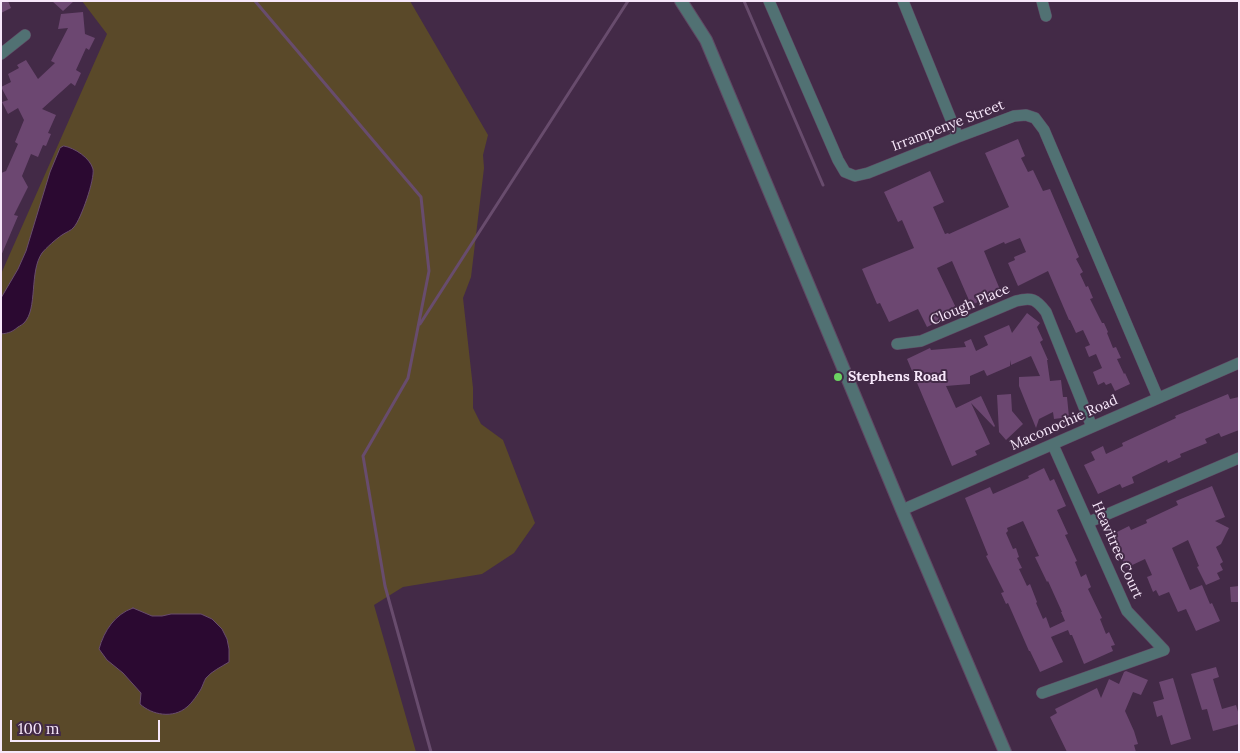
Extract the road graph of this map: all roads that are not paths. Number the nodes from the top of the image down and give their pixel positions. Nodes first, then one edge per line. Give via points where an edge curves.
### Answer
1 (681, 1) edge
2 (769, 1) edge
3 (903, 1) edge
4 (1042, 1) edge
5 (1046, 16) dead end
6 (25, 35) dead end
7 (1, 54) edge
8 (958, 137) junction
9 (897, 344) dead end
10 (1239, 363) edge
11 (1158, 398) junction
12 (1092, 427) junction
13 (1053, 445) junction
14 (1239, 458) edge
15 (902, 510) junction
16 (1089, 522) junction
17 (1042, 693) dead end
18 (1005, 752) edge

1 - 15 street via 706,40
2 - 8 street, Irrampenye Street via 845,172 855,176 868,173
3 - 8 street
4 - 5 street
6 - 7 street
8 - 11 street, Irrampenye Street via 1014,116 1035,118 1044,130
9 - 12 street, Clough Place via 921,342 1016,301 1032,300 1046,312
10 - 11 street, Maconochie Road
11 - 12 street, Maconochie Road
12 - 13 street, Maconochie Road
13 - 15 street, Maconochie Road
13 - 16 street, Heavitree Court
14 - 16 street
15 - 18 street
16 - 17 street, Heavitree Court via 1127,610 1164,650

